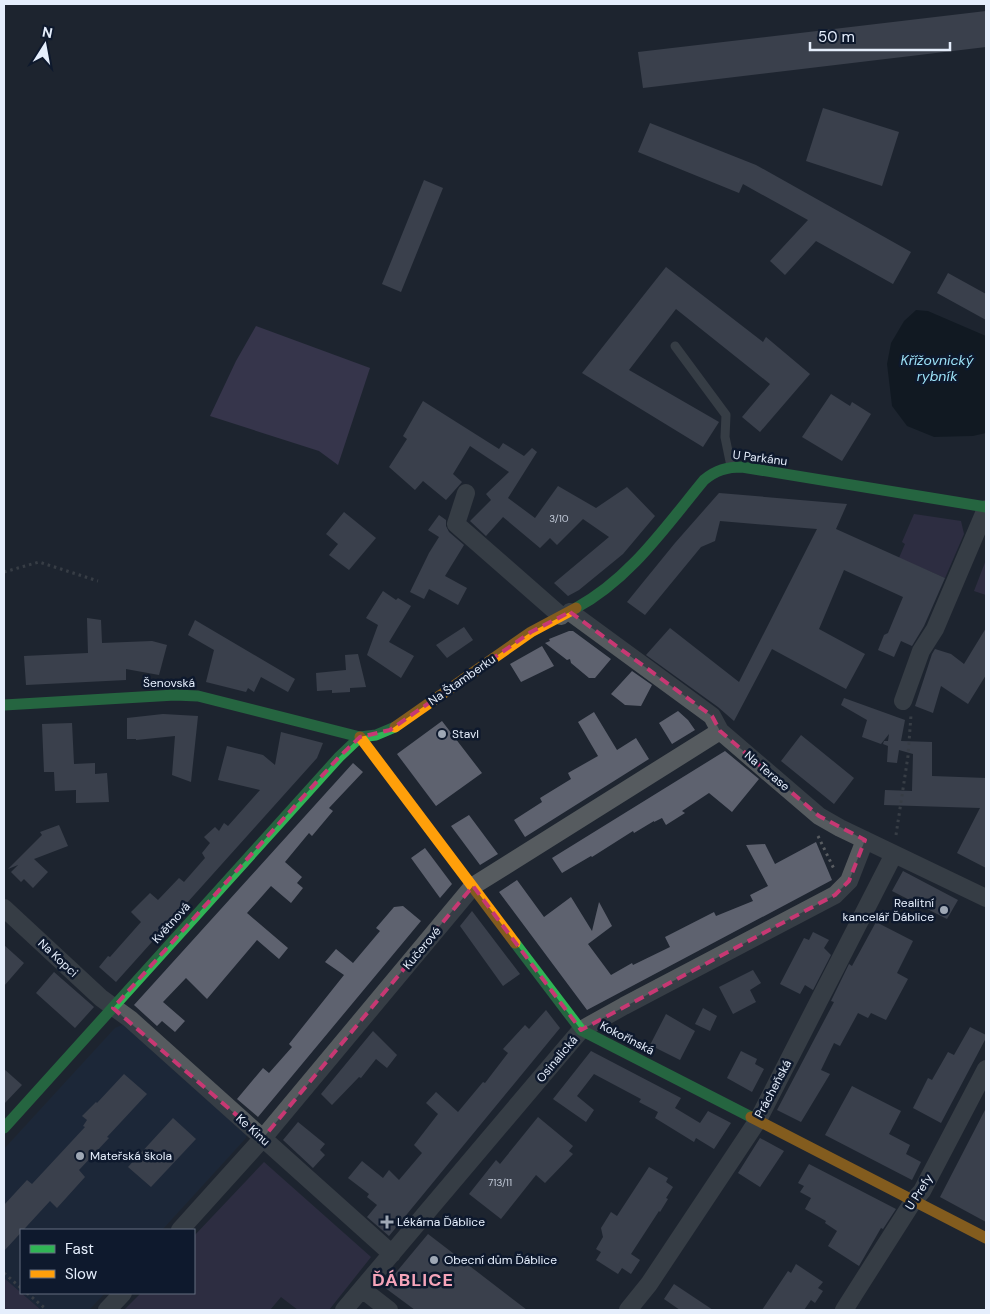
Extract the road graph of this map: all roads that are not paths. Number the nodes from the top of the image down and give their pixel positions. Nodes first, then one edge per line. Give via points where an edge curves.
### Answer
1 (675, 346) dead end
2 (731, 467) junction
3 (466, 493) dead end
4 (986, 508) edge
5 (572, 610) junction
6 (903, 701) road end
7 (4, 704) edge
8 (720, 731) junction
9 (360, 737) junction
10 (865, 840) junction
11 (894, 854) junction
12 (473, 886) junction
13 (986, 898) edge
14 (4, 908) edge
15 (113, 1008) junction
16 (581, 1030) junction
17 (986, 1069) edge
18 (758, 1120) junction
19 (4, 1128) edge
20 (263, 1138) junction
21 (914, 1200) junction
22 (181, 1229) edge
23 (986, 1238) edge
24 (392, 1254) junction
25 (362, 1289) junction
26 (122, 1294) edge
27 (107, 1310) edge
28 (344, 1310) edge
29 (389, 1310) edge
30 (628, 1310) edge
31 (844, 1310) edge

1 - 2 lane via 726,415 725,437
2 - 4 street, U Parkánu
2 - 5 street, U Parkánu via 712,473 626,572
3 - 5 street via 456,524
4 - 6 street via 935,629 921,651
5 - 8 street, Na Terase via 712,716
5 - 9 street, Na Štamberku via 532,632 390,730
7 - 9 street, Šenovská via 198,696
8 - 10 street, Na Terase via 819,816
8 - 12 street, Kučerové
9 - 12 street, Kokořínská
9 - 15 street, Květnová
10 - 11 street, Na Terase
10 - 16 street, Osinalická via 849,881 835,895
11 - 13 street, Na Terase
11 - 18 street, Prácheňská
12 - 16 street, Kokořínská
12 - 20 street, Kučerové
14 - 15 street, Na Kopci
15 - 19 street, Květnová
15 - 20 street, Ke Kinu via 130,1019
16 - 18 street, Kokořínská
16 - 24 street, Osinalická
17 - 21 street, U Prefy via 922,1191
18 - 21 street, Kokořínská
18 - 30 street, Prácheňská
20 - 22 street, Kučerové
20 - 24 street, Ke Kinu
21 - 23 street, Kokořínská
21 - 31 street, U Prefy
24 - 25 street, Osinalická
25 - 28 street, Osinalická
25 - 29 street
26 - 27 street

